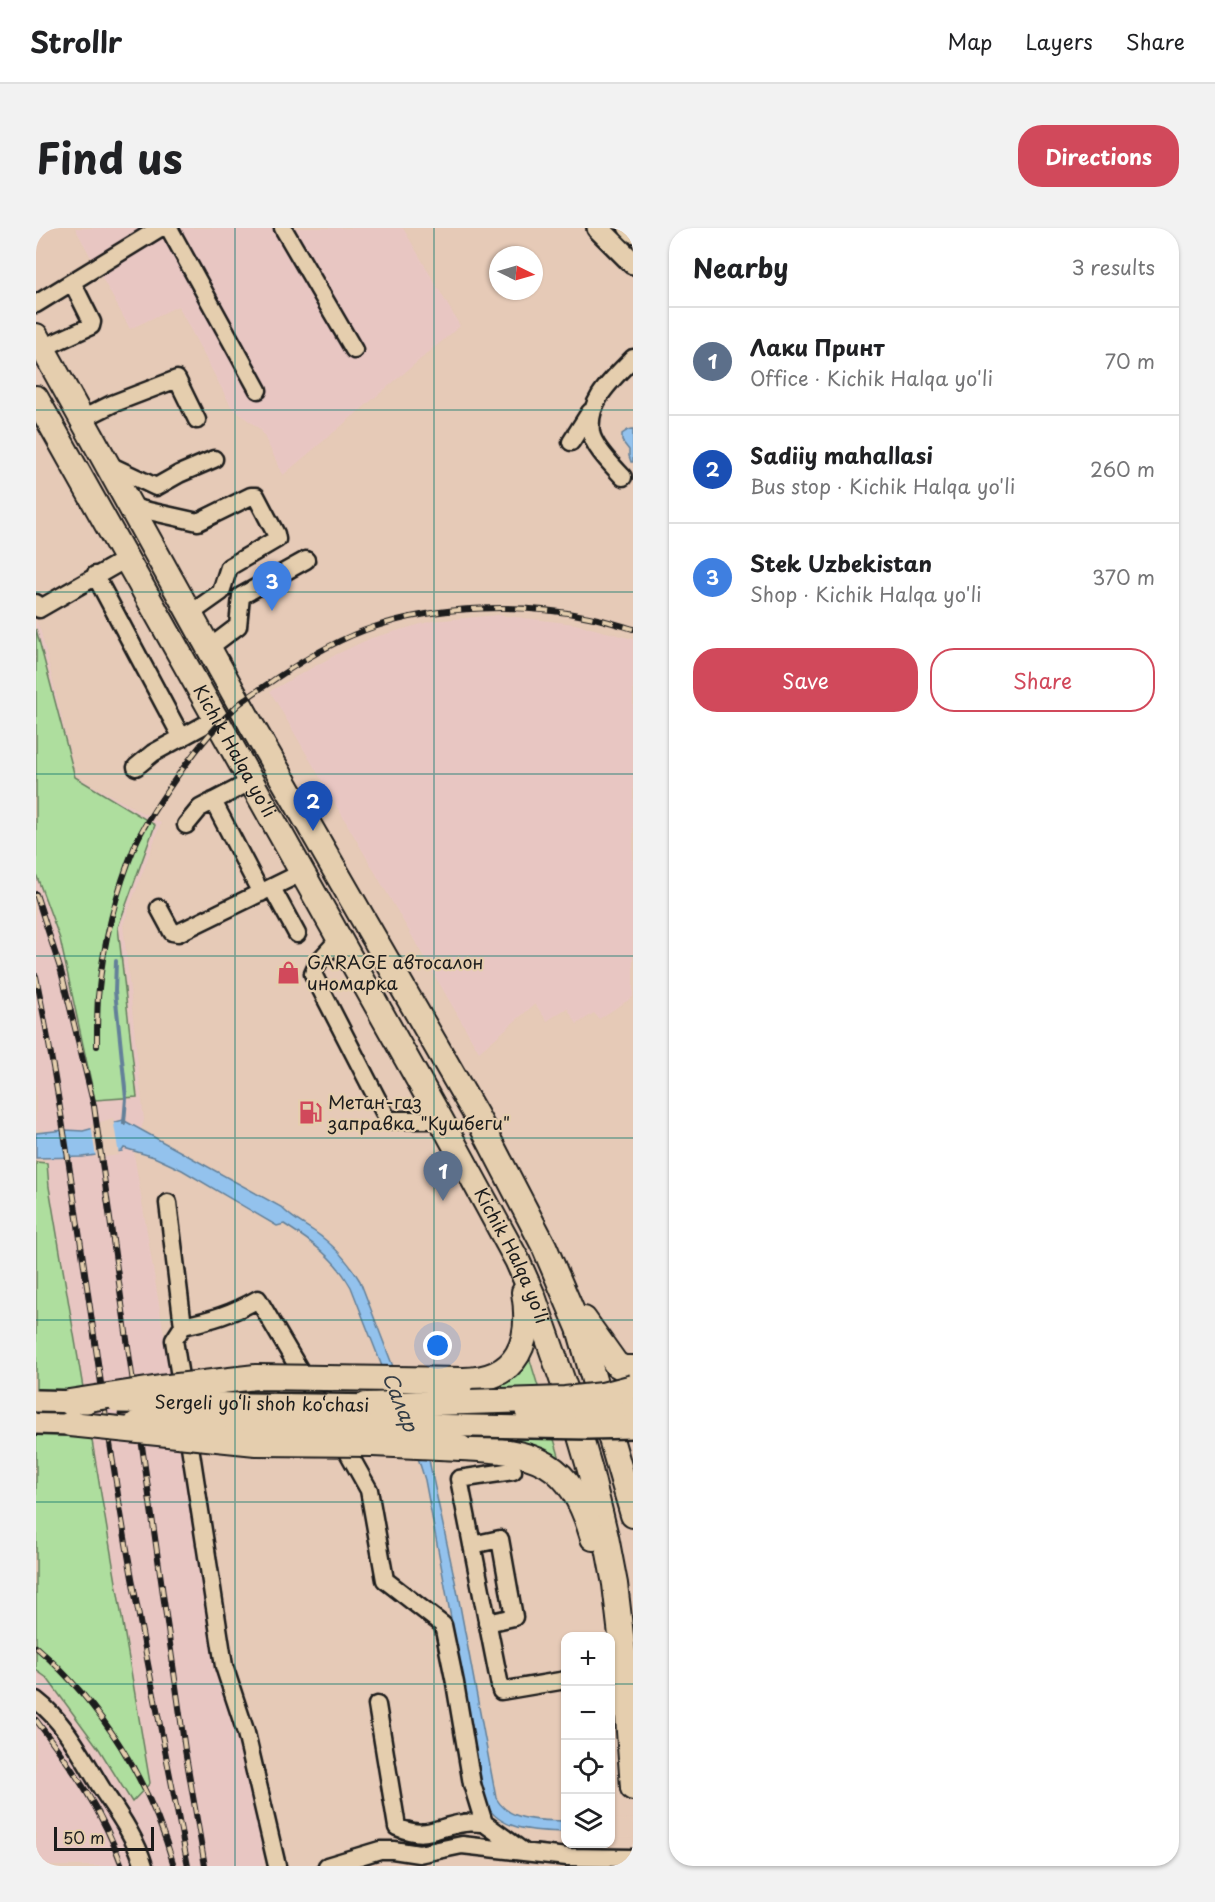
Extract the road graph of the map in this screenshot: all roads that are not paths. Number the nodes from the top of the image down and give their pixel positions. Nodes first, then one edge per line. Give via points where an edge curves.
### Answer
1 (160, 228) edge
2 (169, 228) edge
3 (283, 228) edge
4 (598, 228) edge
5 (627, 228) edge
6 (633, 234) edge
7 (633, 262) edge
8 (72, 282) junction
9 (36, 303) edge
10 (39, 342) edge
11 (354, 350) dead end
12 (633, 358) edge
13 (258, 390) dead end
14 (36, 398) edge
15 (592, 409) junction
16 (82, 419) junction
17 (197, 420) dead end
18 (571, 442) dead end
19 (214, 459) dead end
20 (106, 464) junction
21 (623, 477) dead end
22 (131, 507) junction
23 (126, 559) junction
24 (306, 560) dead end
25 (95, 575) junction
26 (36, 603) edge
27 (190, 614) junction
28 (209, 648) junction
29 (217, 718) junction
30 (182, 738) junction
31 (136, 767) dead end
32 (252, 781) junction
33 (213, 801) junction
34 (186, 825) dead end
35 (328, 859) junction
36 (303, 872) junction
37 (267, 890) junction
38 (159, 908) dead end
39 (297, 934) dead end
40 (340, 938) junction
41 (441, 1120) junction
42 (168, 1203) dead end
43 (517, 1260) junction
44 (564, 1290) junction
45 (183, 1326) junction
46 (633, 1368) edge
47 (633, 1387) edge
48 (36, 1401) edge
49 (366, 1405) junction
50 (633, 1409) edge
51 (69, 1413) junction
52 (36, 1424) edge
53 (633, 1427) edge
54 (513, 1471) dead end
55 (633, 1515) edge
56 (472, 1545) junction
57 (487, 1623) junction
58 (621, 1635) junction
59 (618, 1671) edge
60 (561, 1681) edge
61 (36, 1700) edge
62 (376, 1705) dead end
63 (633, 1788) edge
64 (484, 1823) junction
65 (524, 1852) junction
66 (633, 1858) edge
67 (419, 1860) edge
68 (144, 1866) edge
69 (278, 1866) edge
70 (327, 1866) edge

1 - 8 street
2 - 13 street
3 - 11 street
4 - 7 main road
5 - 6 street
8 - 9 street
8 - 10 street via 91,326
10 - 16 highway, Kichik Halqa yo'li
12 - 15 street via 600,394
14 - 23 highway, Kichik Halqa yo'li
15 - 18 street
15 - 21 street via 594,440
16 - 17 street via 177,380
16 - 20 highway, Kichik Halqa yo'li
19 - 20 street via 156,487
20 - 22 highway, Kichik Halqa yo'li
22 - 27 highway, Kichik Halqa yo'li
22 - 27 street via 198,522 256,496 277,539 229,567 220,592
23 - 25 street
23 - 29 highway, Kichik Halqa yo'li
24 - 28 street via 241,596 238,626
25 - 26 street via 39,609
25 - 30 street
27 - 28 highway, Kichik Halqa yo'li
28 - 35 highway, Kichik Halqa yo'li
29 - 30 street
29 - 32 highway, Kichik Halqa yo'li
30 - 31 street
32 - 33 street
32 - 36 highway, Kichik Halqa yo'li
33 - 34 street via 200,808
33 - 37 street
35 - 36 highway
35 - 44 highway, Kichik Halqa yo'li via 476,1116
36 - 37 street
36 - 40 highway, Kichik Halqa yo'li
37 - 38 street via 178,933 172,932
37 - 39 street
40 - 41 highway, Kichik Halqa yo'li
40 - 41 street via 313,974 388,1120
41 - 43 highway, Kichik Halqa yo'li
42 - 45 street
43 - 51 highway, bridge via 526,1308 521,1350 500,1372 484,1378 256,1377 160,1388
43 - 58 highway, Kichik Halqa yo'li via 560,1367 590,1470 606,1537
44 - 46 highway via 611,1359 623,1368
44 - 55 highway, Kichik Halqa yo'li via 588,1356
45 - 64 street via 215,1320 258,1299 290,1350 369,1490 385,1580 443,1625 472,1784
45 - 69 street via 174,1340 224,1666 246,1733
47 - 49 highway, bridge via 565,1399
48 - 51 main road, Sergeli yo‘li shoh ko‘chasi, bridge
49 - 50 main road, Sergeli yo‘li shoh ko‘chasi, bridge via 537,1411
49 - 51 main road, Sergeli yo‘li shoh ko‘chasi, bridge
51 - 52 main road, Sergeli yo‘li shoh ko‘chasi
51 - 53 main road, Sergeli yo‘li shoh ko‘chasi, bridge via 171,1421
51 - 58 highway, bridge via 256,1443 461,1448 529,1456 548,1464 564,1479 579,1503
54 - 56 street via 459,1479
56 - 57 street
56 - 57 street via 500,1539 514,1617
57 - 60 street via 501,1691
58 - 59 highway, Kichik Halqa yo'li
59 - 63 highway, Kichik Halqa yo'li
61 - 68 street via 72,1740 130,1833
62 - 64 street via 397,1827 421,1834 465,1822
64 - 65 street
65 - 66 street
65 - 67 street via 462,1845
67 - 70 street via 393,1850 380,1850

